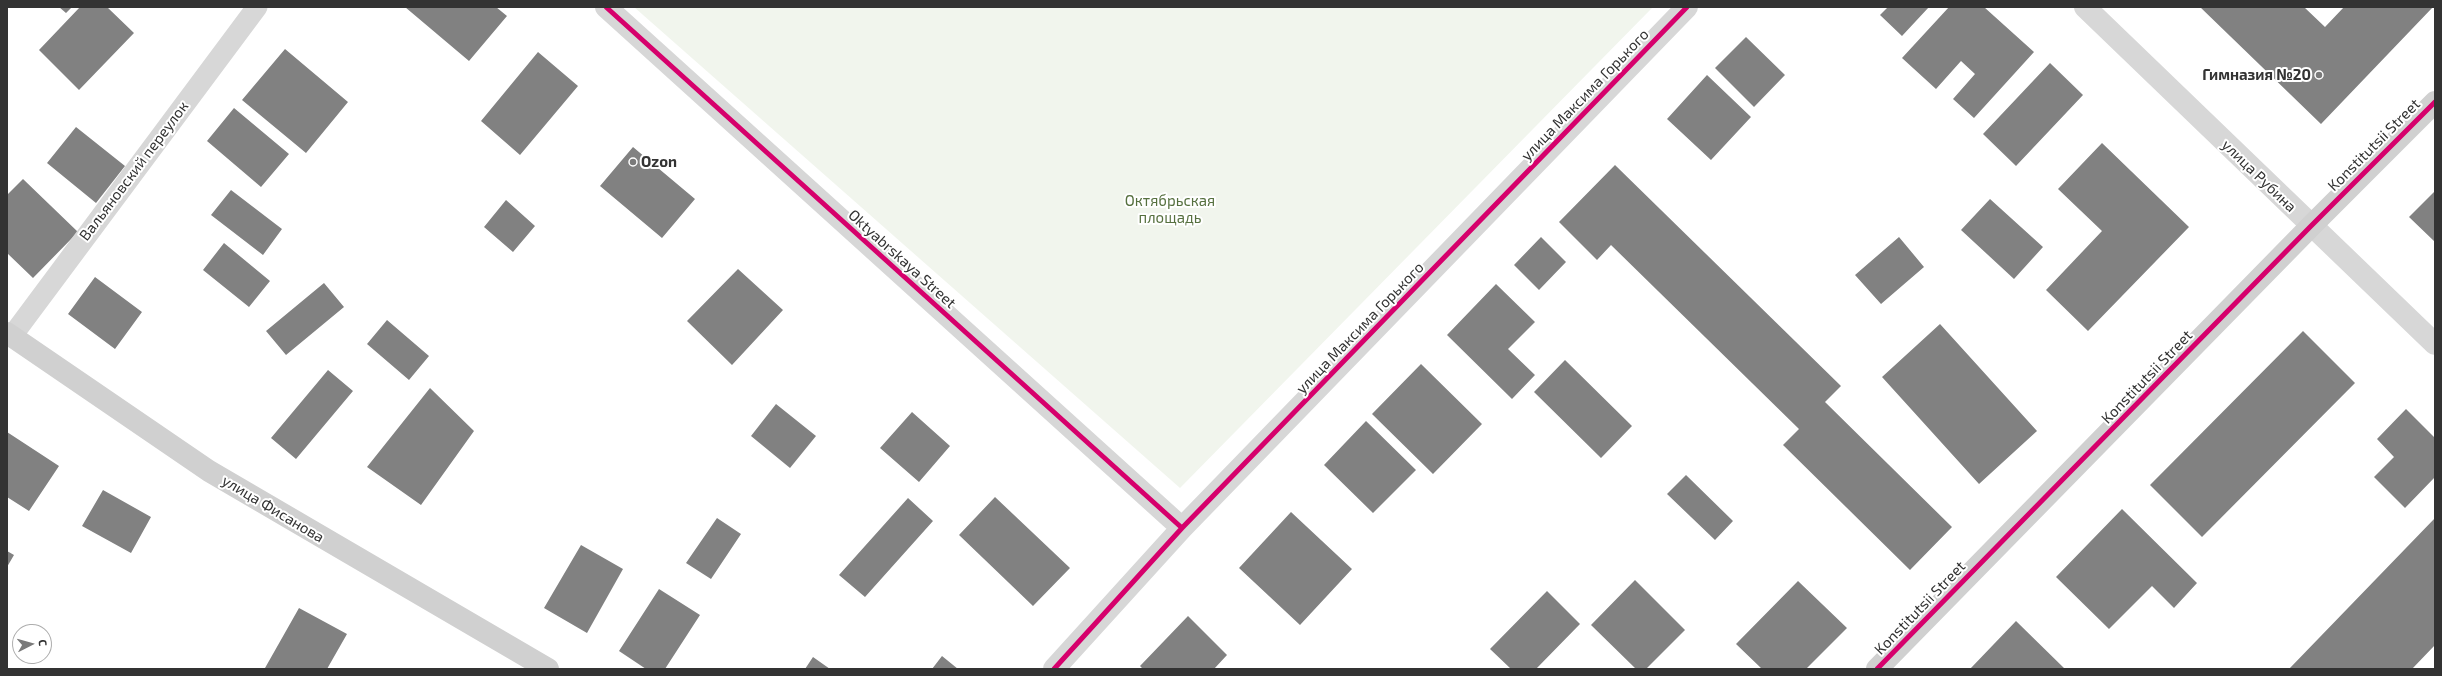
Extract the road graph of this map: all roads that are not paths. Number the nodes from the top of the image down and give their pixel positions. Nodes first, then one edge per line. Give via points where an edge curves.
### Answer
1 (257, 7) edge
2 (606, 7) edge
3 (1687, 7) edge
4 (2085, 7) edge
5 (2435, 102) edge
6 (2311, 226) junction
7 (9, 333) edge
8 (2435, 344) edge
9 (1182, 528) junction
10 (548, 669) edge
11 (1054, 669) edge
12 (1877, 669) edge

1 - 7 lane, Вальяновский переулок
2 - 9 street, Oktyabrskaya Street
3 - 9 street, улица Максима Горького
4 - 6 street, улица Рубина
5 - 6 street, Konstitutsii Street
6 - 8 street, улица Рубина
6 - 12 street, Konstitutsii Street
7 - 10 street, улица Фисанова via 209,471
9 - 11 street, улица Максима Горького

